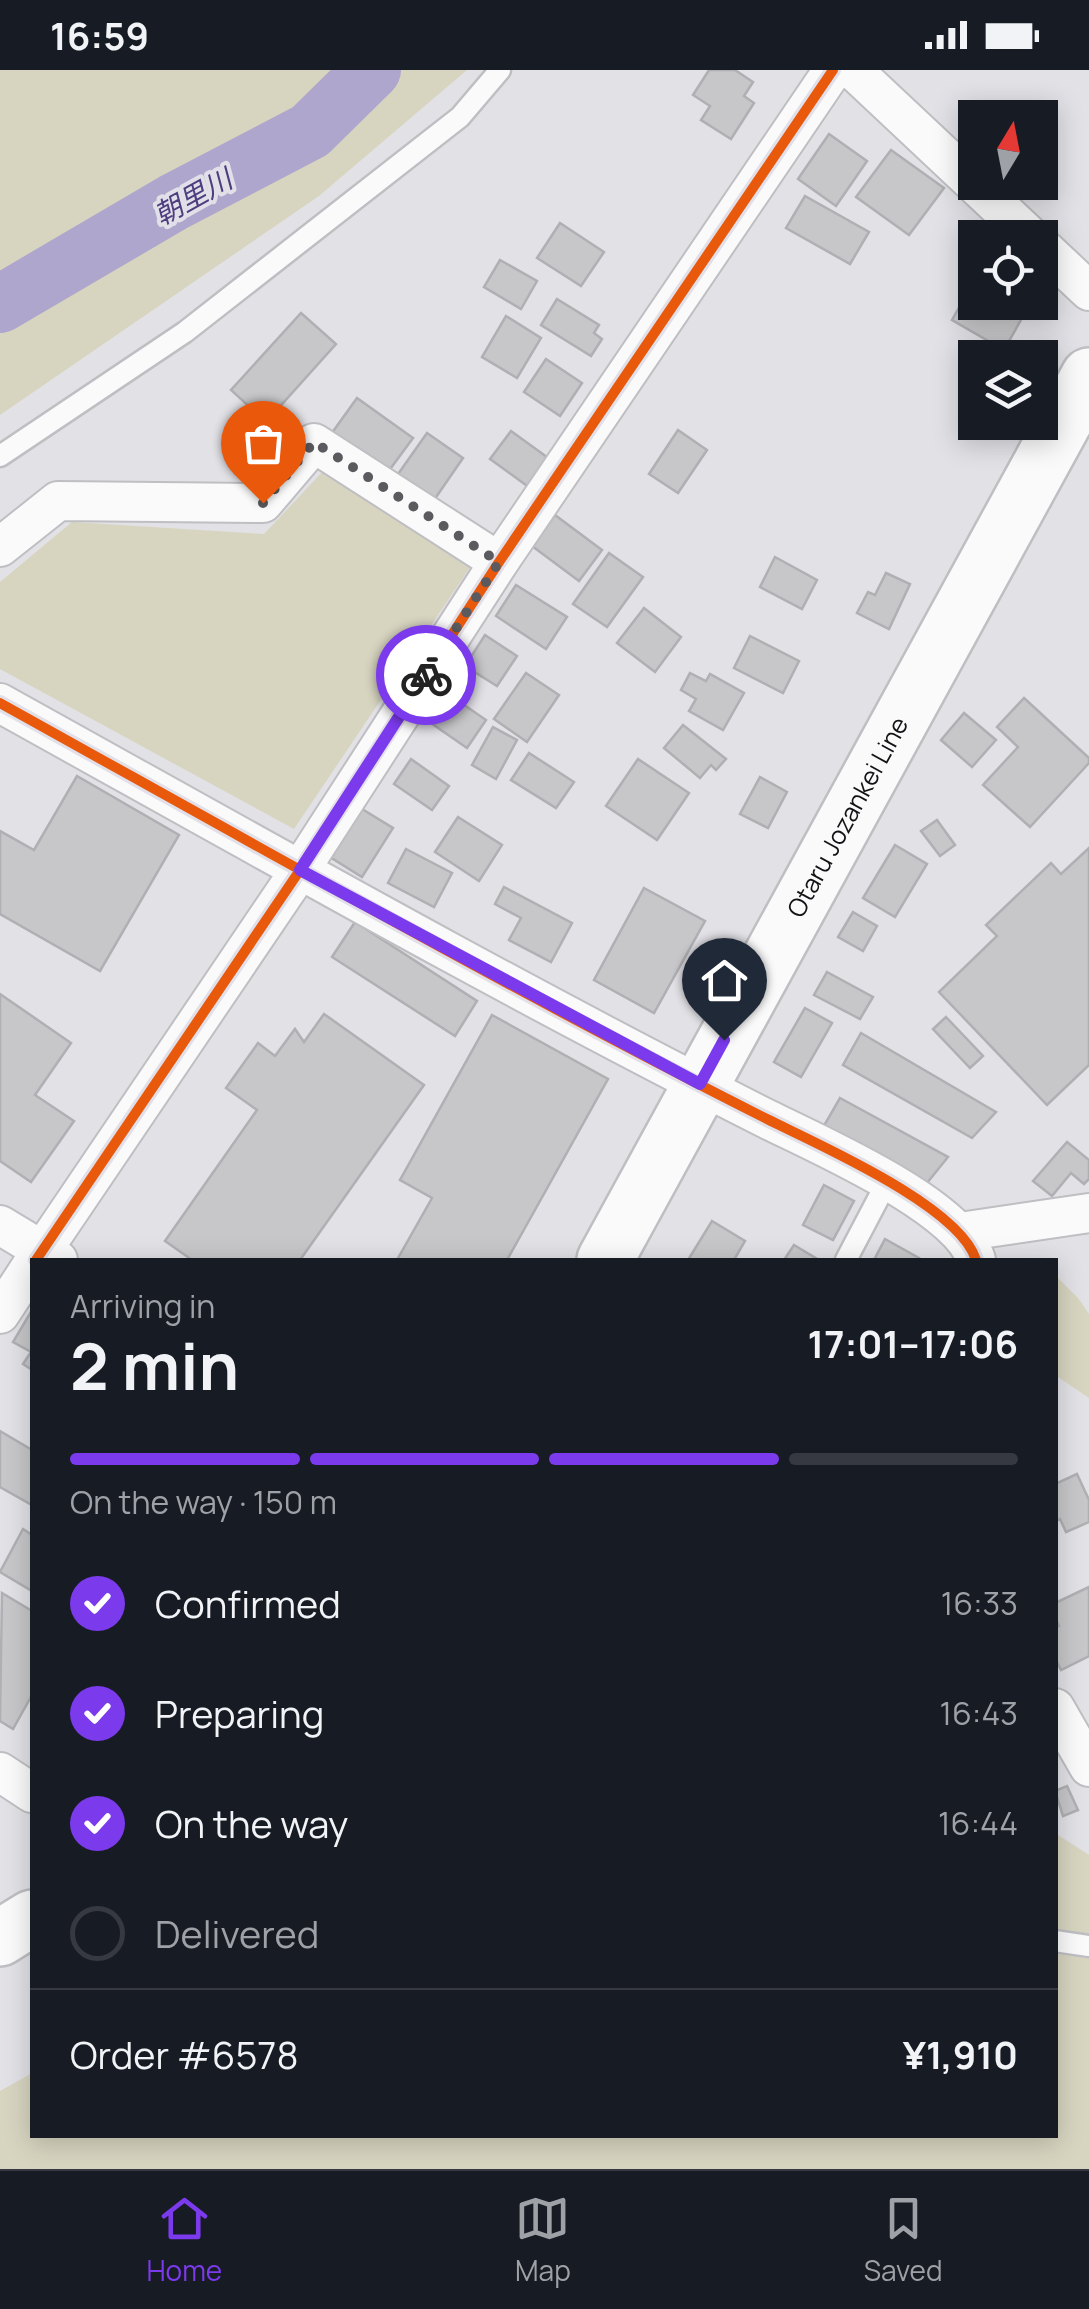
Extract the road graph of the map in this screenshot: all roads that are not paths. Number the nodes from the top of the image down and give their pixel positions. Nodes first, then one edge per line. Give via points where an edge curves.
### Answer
1 (500, 70) edge
2 (833, 70) edge
3 (854, 70) edge
4 (1013, 220) edge
5 (1058, 262) edge
6 (1089, 291) edge
7 (1089, 376) edge
8 (0, 456) edge
9 (0, 547) edge
10 (499, 562) junction
11 (0, 703) edge
12 (300, 870) junction
13 (700, 1084) junction
14 (888, 1180) junction
15 (1089, 1214) edge
16 (0, 1225) edge
17 (968, 1246) edge
18 (41, 1258) edge
19 (43, 1258) edge
20 (606, 1258) edge
21 (847, 1258) edge
22 (30, 1275) edge
23 (0, 1314) edge
24 (1058, 1717) edge
25 (1089, 1767) edge
26 (0, 1772) edge
27 (30, 1792) edge
28 (30, 1919) edge
29 (0, 1938) edge
30 (1058, 1941) edge
31 (1089, 1946) edge

1 - 8 lane via 460,118 185,332
2 - 10 street
3 - 4 street
5 - 6 street
7 - 13 main road, Otaru Jozankei Line
9 - 10 street via 58,501 263,503 314,442
10 - 12 street
11 - 12 street
12 - 13 street
12 - 19 street
13 - 14 street
13 - 20 main road, Otaru Jozankei Line
14 - 17 street
14 - 21 lane
15 - 17 street
16 - 18 street
22 - 23 street
24 - 25 street
26 - 27 street
28 - 29 main road
30 - 31 lane

